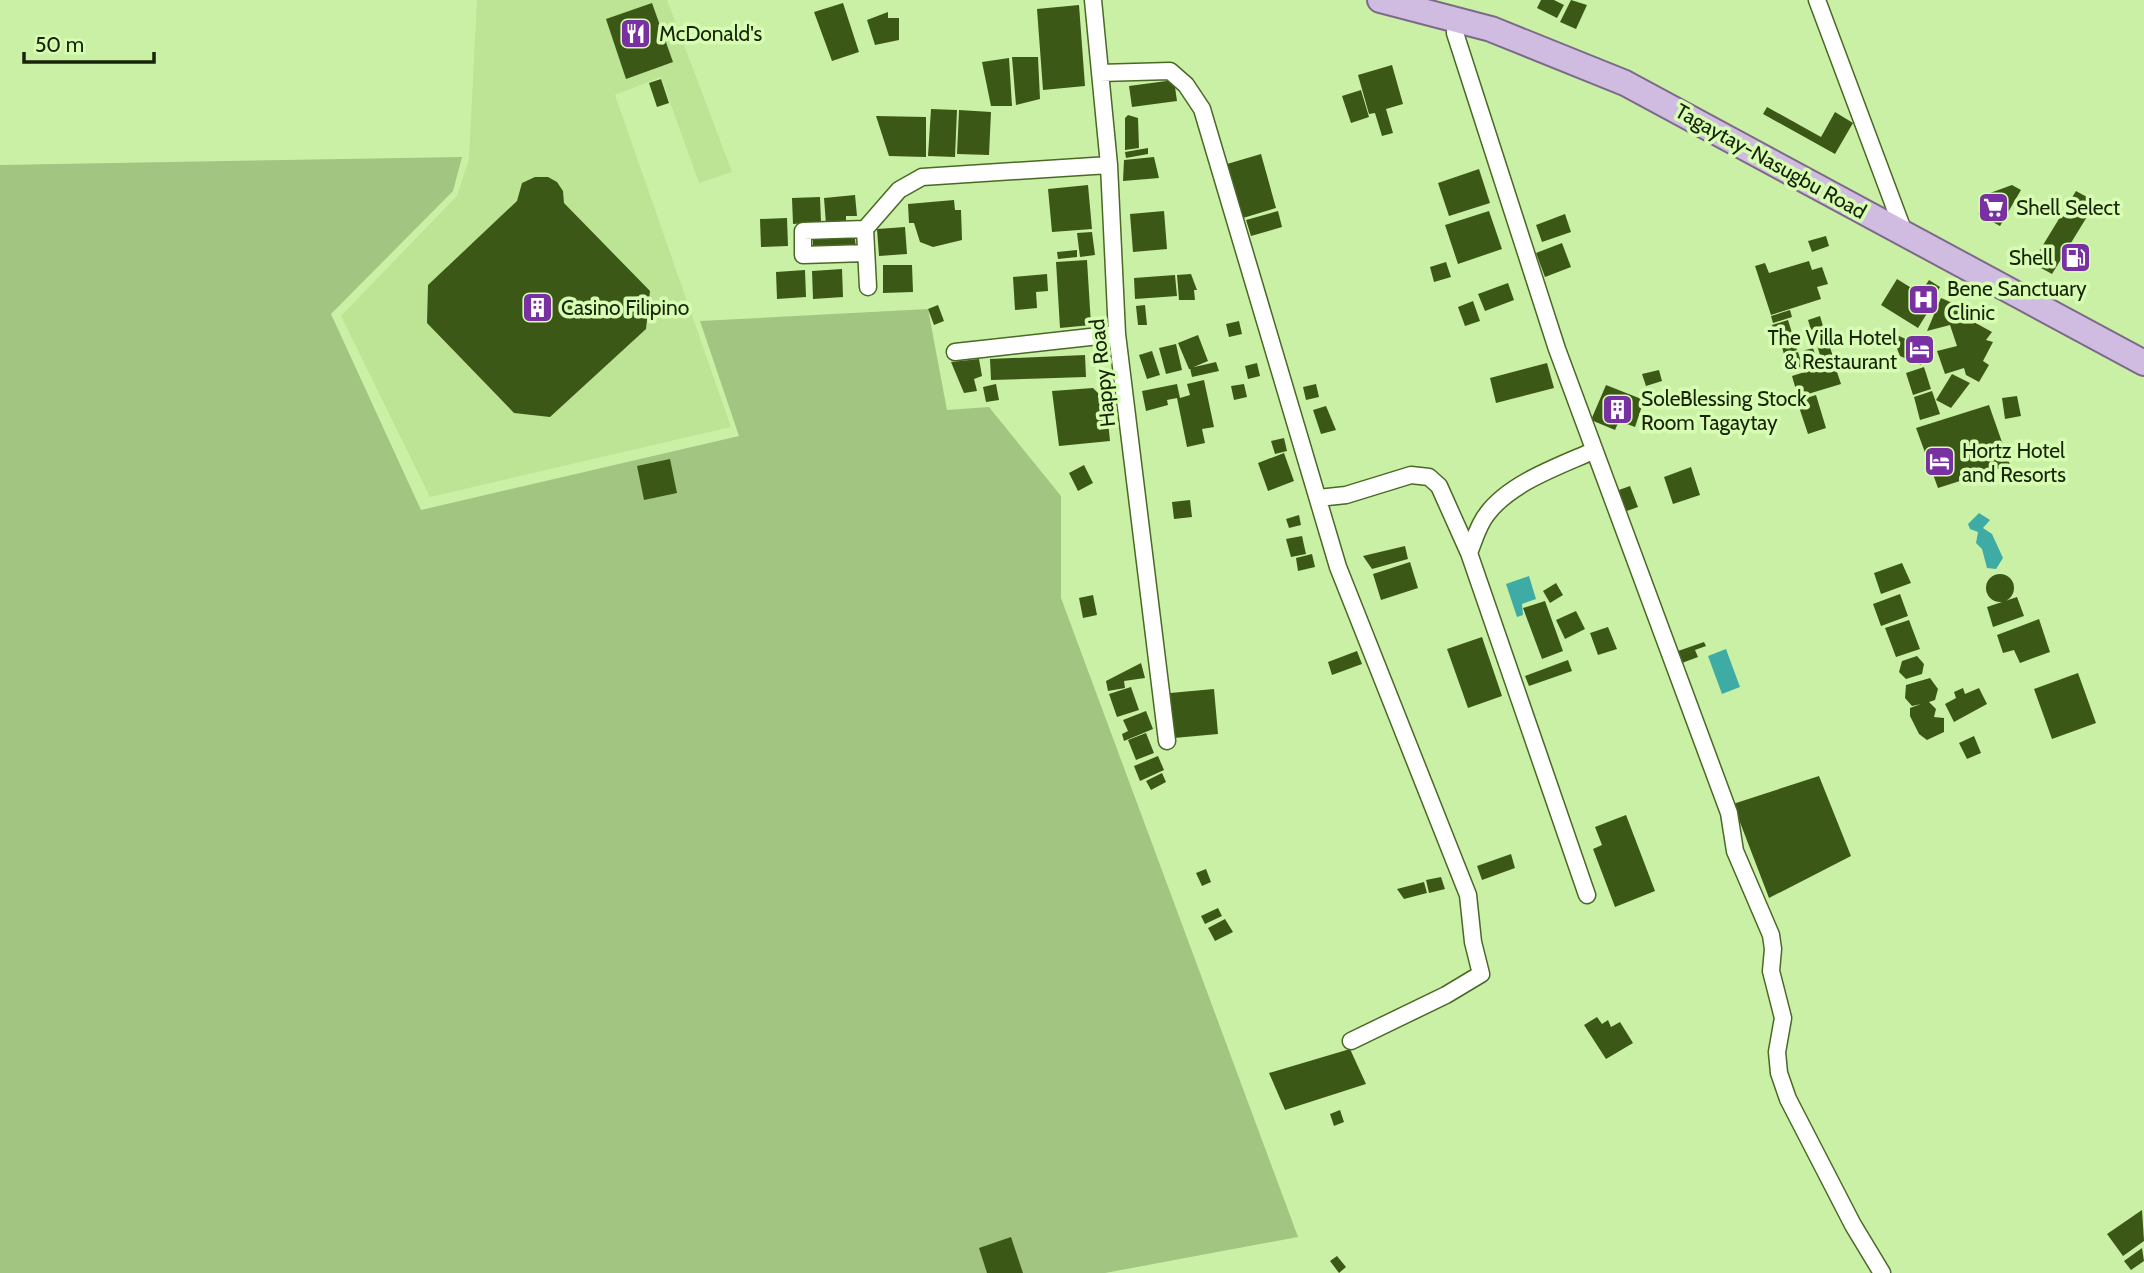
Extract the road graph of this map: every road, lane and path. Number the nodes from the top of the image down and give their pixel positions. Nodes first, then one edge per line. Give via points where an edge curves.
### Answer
1 (1093, 0) edge
2 (1380, 0) edge
3 (1817, 0) edge
4 (1455, 17) junction
5 (1100, 73) junction
6 (1109, 165) junction
7 (865, 229) junction
8 (1905, 235) junction
9 (866, 253) junction
10 (868, 287) dead end
11 (1117, 334) junction
12 (955, 352) dead end
13 (2139, 356) edge
14 (1593, 451) junction
15 (1318, 498) junction
16 (1469, 553) junction
17 (1167, 741) dead end
18 (1587, 895) dead end
19 (1351, 1041) dead end
20 (1882, 1273) edge

1 - 5 street, Happy Road
2 - 4 main road, Tagaytay-Nasugbu Road
3 - 8 street
4 - 8 main road, Tagaytay-Nasugbu Road via 1625,83
4 - 14 street via 1455,33
5 - 6 street, Happy Road
5 - 15 street via 1170,71 1202,110
6 - 7 street via 922,177 899,190
6 - 11 street, Happy Road
7 - 9 street
7 - 9 street via 803,231 803,255
8 - 13 main road, Tagaytay-Nasugbu Road
9 - 10 street
11 - 12 street
11 - 17 street, Happy Road
14 - 16 street via 1555,467 1495,503 1484,516
14 - 20 street via 1729,813 1735,851 1771,935 1771,971 1783,1018 1777,1052 1779,1073 1788,1099
15 - 16 street via 1346,495 1411,475 1429,477 1439,486
15 - 19 street via 1338,567 1468,895 1482,974
16 - 18 street

